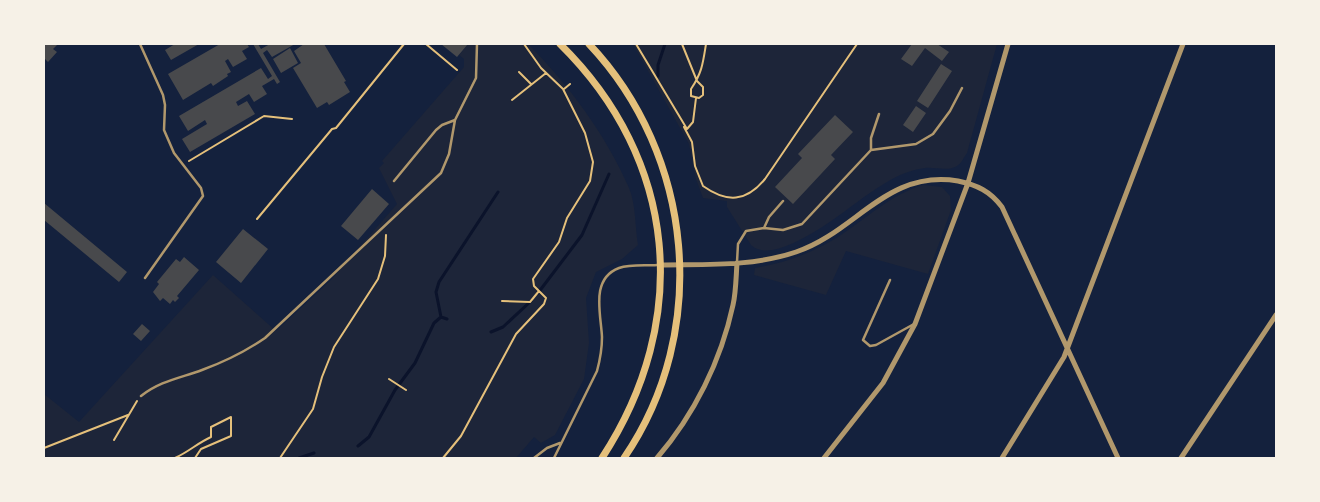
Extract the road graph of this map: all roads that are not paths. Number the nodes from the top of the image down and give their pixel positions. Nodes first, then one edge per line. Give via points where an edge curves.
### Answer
1 (140, 44) edge
2 (477, 44) edge
3 (560, 44) edge
4 (589, 44) edge
5 (1008, 44) edge
6 (1183, 44) edge
7 (962, 88) dead end
8 (879, 114) dead end
9 (455, 120) junction
10 (871, 150) junction
11 (394, 180) dead end
12 (968, 183) junction
13 (783, 201) dead end
14 (764, 228) junction
15 (737, 263) junction
16 (680, 265) junction
17 (660, 266) junction
18 (145, 278) dead end
19 (890, 280) dead end
20 (1276, 315) edge
21 (915, 324) junction
22 (1067, 348) junction
23 (141, 396) road end
24 (560, 443) junction
25 (534, 458) edge
26 (554, 458) edge
27 (602, 458) edge
28 (624, 458) edge
29 (657, 458) edge
30 (824, 458) edge
31 (1002, 458) edge
32 (1118, 458) edge
33 (1181, 458) edge

1 - 18 lane via 165,105 164,130 183,165 201,188 202,200
2 - 9 lane via 476,78
3 - 17 main road via 593,79 631,142 652,203
4 - 16 main road via 635,106 660,158 676,219
5 - 12 street
6 - 22 street
7 - 10 lane via 941,124 926,140
8 - 10 lane via 871,138
9 - 11 lane via 436,130
9 - 23 lane via 449,154 441,174 265,338 247,350 201,370 159,383
10 - 14 lane via 802,224 783,230
12 - 15 street via 935,179 913,182 888,194 819,242 772,259
12 - 21 street
12 - 22 street via 986,191 1002,207
13 - 14 lane
14 - 15 lane via 746,231 740,237
15 - 16 street
15 - 29 street via 733,305 715,361 681,427
16 - 17 street
16 - 28 main road via 677,321 664,379 647,419
17 - 24 lane via 621,267 601,285 601,358
17 - 27 main road via 658,318 646,367 632,404
19 - 21 lane via 863,340 870,346 876,345
20 - 33 street
21 - 30 street via 883,383
22 - 31 street
22 - 32 street
24 - 25 lane
24 - 26 lane

